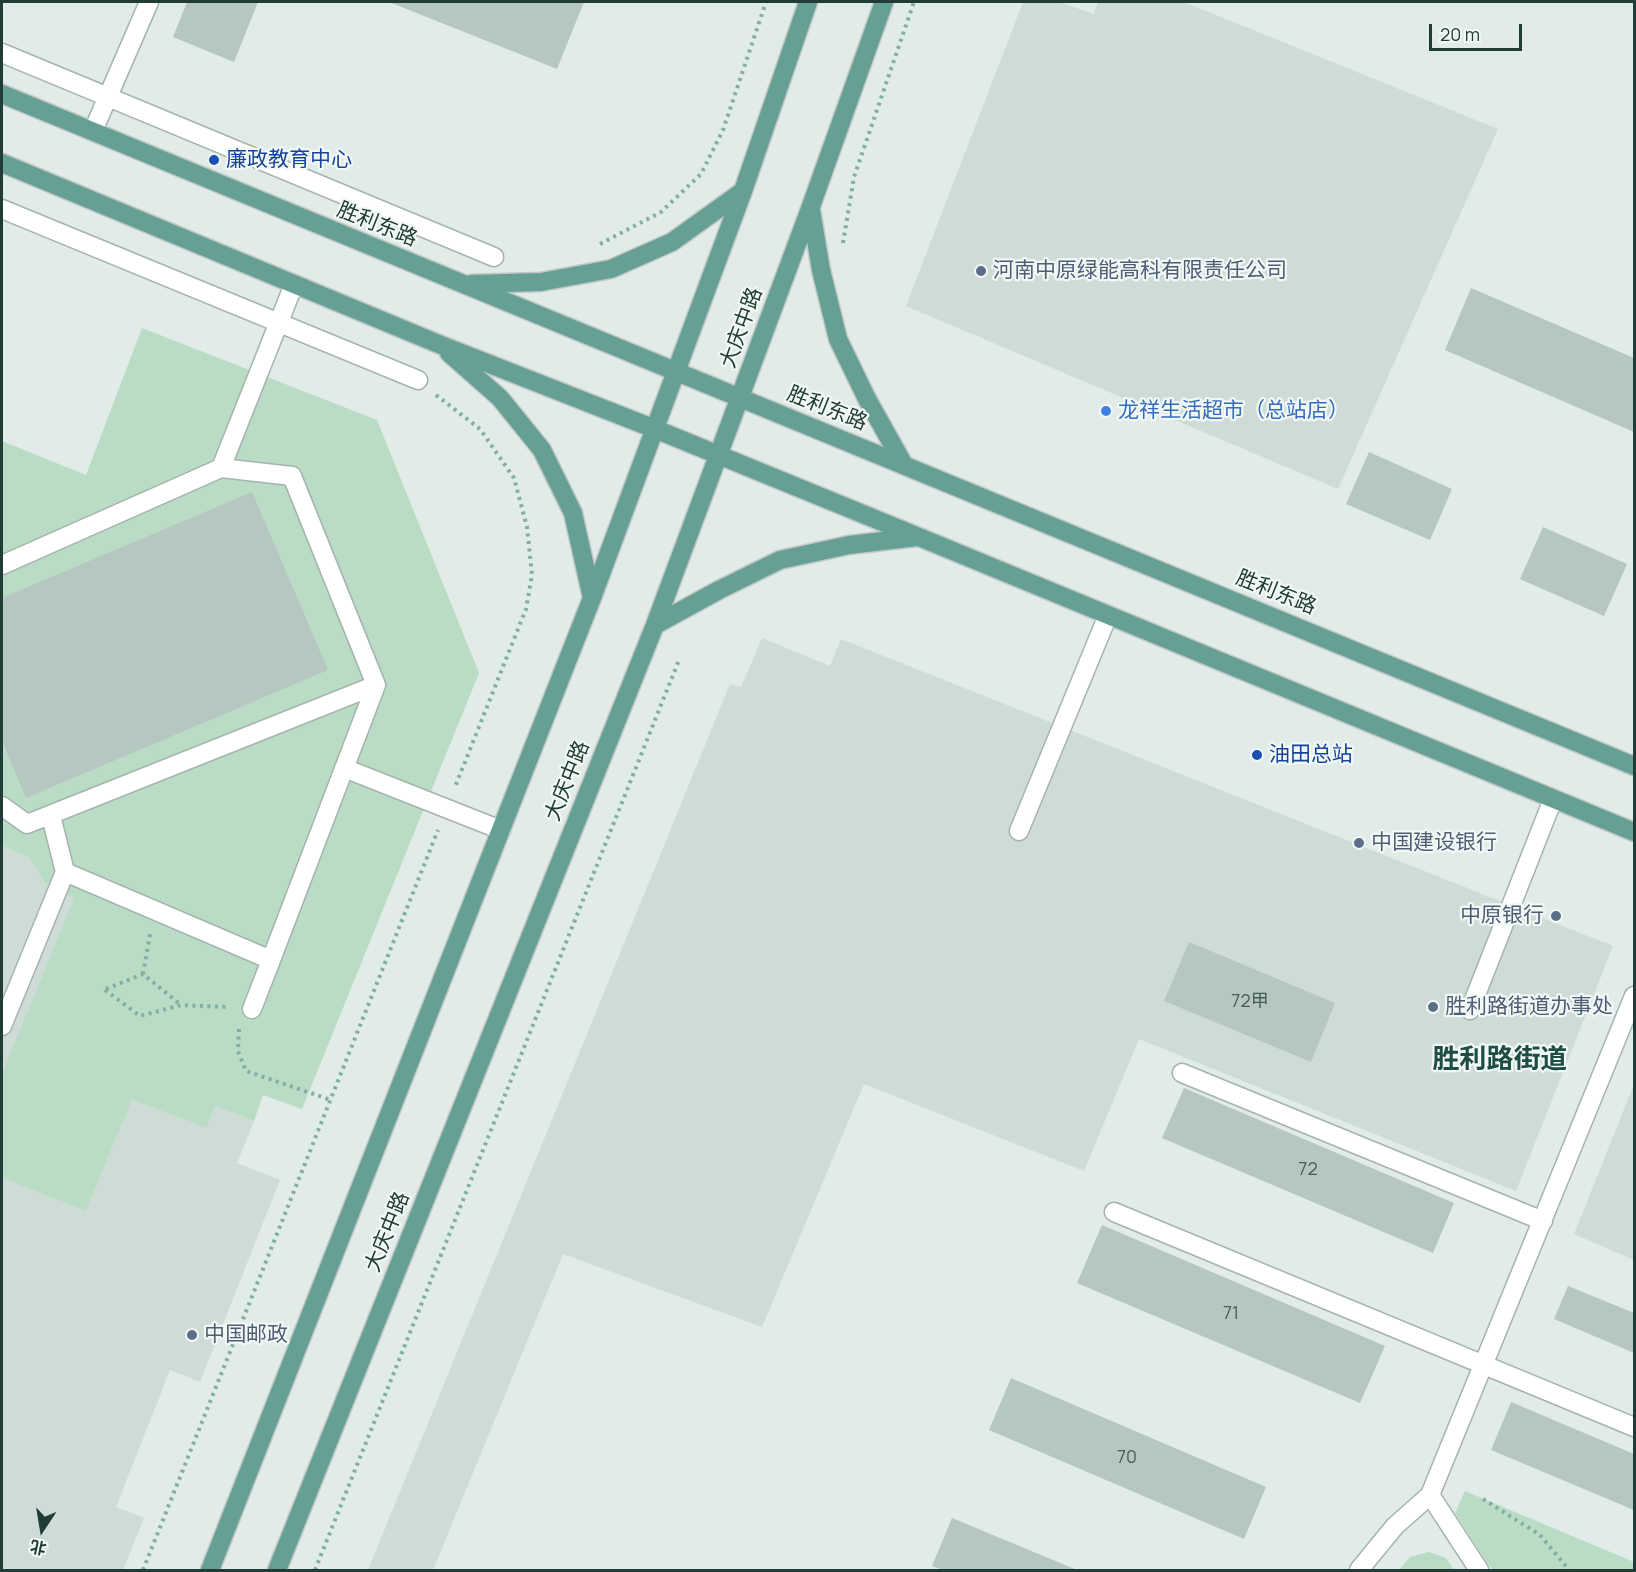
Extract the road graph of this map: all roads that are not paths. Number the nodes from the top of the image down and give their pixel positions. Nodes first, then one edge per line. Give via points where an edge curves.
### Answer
1 (149, 2) edge
2 (808, 2) edge
3 (884, 2) edge
4 (2, 53) edge
5 (2, 94) edge
6 (108, 97) junction
7 (93, 131) junction
8 (2, 163) edge
9 (743, 191) junction
10 (2, 209) edge
11 (810, 209) junction
12 (494, 257) dead end
13 (294, 284) junction
14 (462, 284) junction
15 (279, 323) junction
16 (441, 345) junction
17 (677, 372) junction
18 (418, 380) road end
19 (740, 398) junction
20 (656, 429) junction
21 (718, 455) junction
22 (904, 465) junction
23 (221, 468) junction
24 (919, 537) junction
25 (2, 565) edge
26 (592, 598) junction
27 (1108, 615) junction
28 (655, 625) junction
29 (376, 685) junction
30 (1635, 766) edge
31 (344, 768) junction
32 (1553, 799) junction
33 (2, 806) edge
34 (51, 816) junction
35 (501, 830) junction
36 (1019, 831) dead end
37 (1635, 832) edge
38 (65, 872) junction
39 (271, 960) junction
40 (1635, 996) edge
41 (252, 1009) road end
42 (1470, 1010) dead end
43 (2, 1026) edge
44 (1182, 1073) dead end
45 (1114, 1212) dead end
46 (1542, 1221) junction
47 (1484, 1365) junction
48 (1635, 1427) edge
49 (1430, 1495) junction
50 (210, 1570) edge
51 (277, 1570) edge
52 (1359, 1570) edge
53 (1479, 1570) edge

1 - 6 street
2 - 9 main road, 大庆中路
3 - 11 main road, 大庆中路
4 - 6 street
5 - 7 main road, 胜利东路
6 - 7 street
6 - 12 street
7 - 14 main road, 胜利东路
8 - 13 main road
9 - 14 main road via 672,242 611,269 541,282
9 - 17 main road, 大庆中路
10 - 15 street
11 - 19 main road, 大庆中路
11 - 22 main road via 838,339
13 - 15 street
13 - 16 main road
14 - 17 main road, 胜利东路
15 - 18 street
15 - 23 street
16 - 20 main road
16 - 26 main road via 500,398 542,450 573,513
17 - 19 main road, 胜利东路
17 - 20 main road, 大庆中路
19 - 21 main road, 大庆中路
19 - 22 main road, 胜利东路
20 - 21 main road
20 - 26 main road, 大庆中路
21 - 24 main road
21 - 28 main road, 大庆中路
22 - 30 main road, 胜利东路
23 - 25 street
23 - 29 street via 292,476
24 - 27 main road
24 - 28 main road via 849,545 780,560
26 - 35 main road, 大庆中路
27 - 32 main road
27 - 36 street
28 - 51 main road, 大庆中路
29 - 31 street
29 - 34 street
31 - 35 street
31 - 39 street
32 - 37 main road
32 - 42 street
33 - 34 street via 27,824
34 - 38 street
35 - 50 main road, 大庆中路
38 - 39 street
38 - 43 street
39 - 41 street
40 - 46 street
44 - 46 street
45 - 47 street
46 - 47 street
47 - 48 street
47 - 49 street
49 - 52 street via 1395,1526
49 - 53 street

